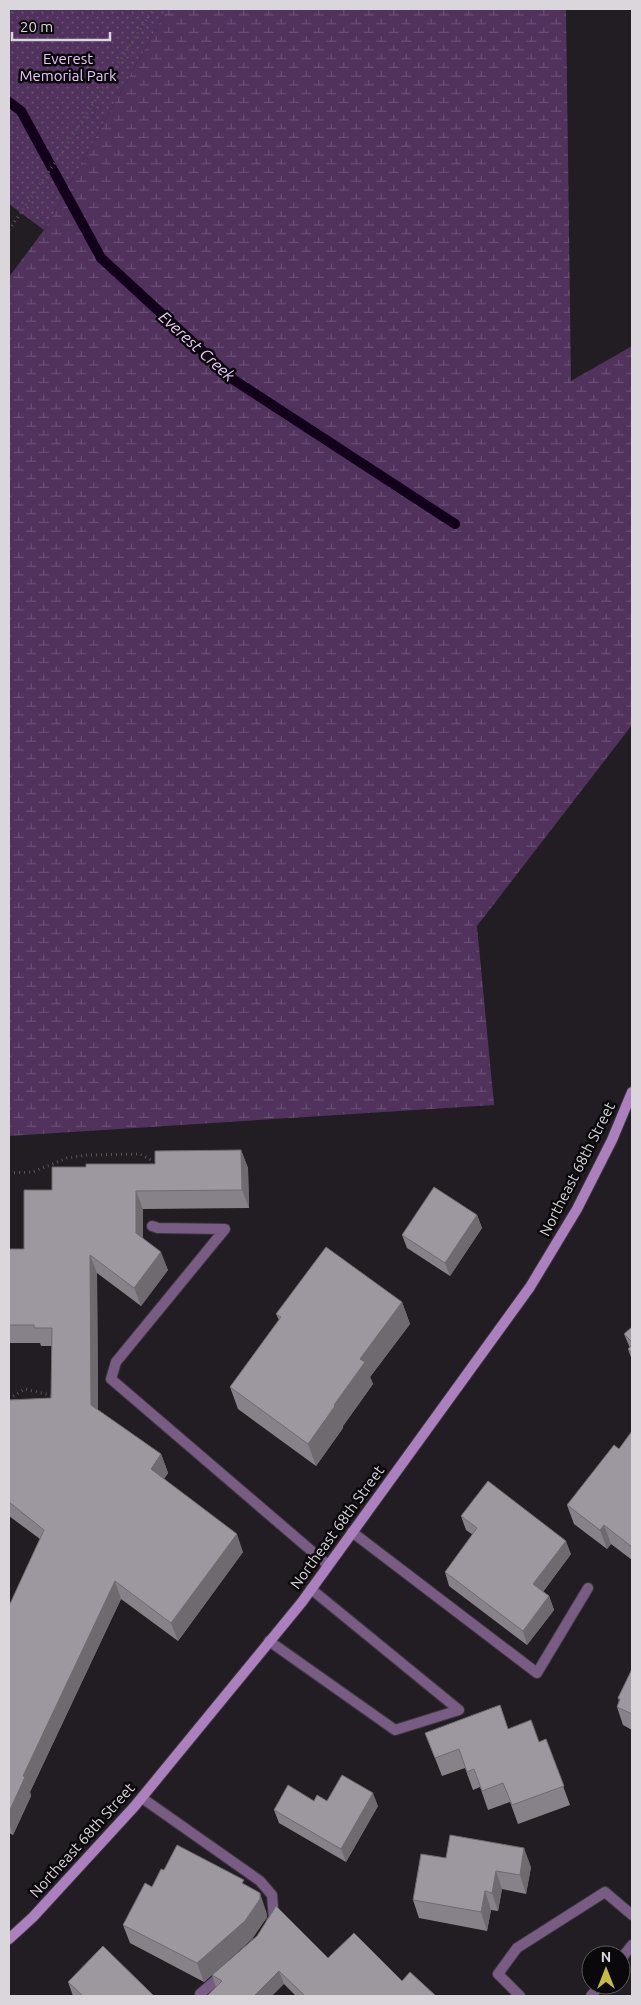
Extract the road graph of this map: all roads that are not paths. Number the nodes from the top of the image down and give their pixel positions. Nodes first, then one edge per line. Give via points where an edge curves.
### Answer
1 (632, 1092) edge
2 (152, 1226) dead end
3 (352, 1532) junction
4 (328, 1565) junction
5 (588, 1588) dead end
6 (311, 1589) junction
7 (269, 1641) junction
8 (142, 1798) junction
9 (632, 1916) edge
10 (265, 1931) edge
11 (9, 1939) edge
12 (235, 1963) edge
13 (200, 1994) dead end
14 (520, 1996) edge

1 - 3 main road, Northeast 68th Street via 577,1209 530,1287
2 - 4 street via 225,1229 116,1362 110,1379
3 - 4 main road, Northeast 68th Street
3 - 5 street via 537,1673
4 - 6 main road, Northeast 68th Street
6 - 7 main road, Northeast 68th Street
6 - 7 street via 459,1710 395,1730
7 - 8 main road, Northeast 68th Street
8 - 10 street via 260,1881 272,1895 274,1919
8 - 11 main road, Northeast 68th Street
9 - 14 street via 605,1892 518,1948 498,1974
12 - 13 street

